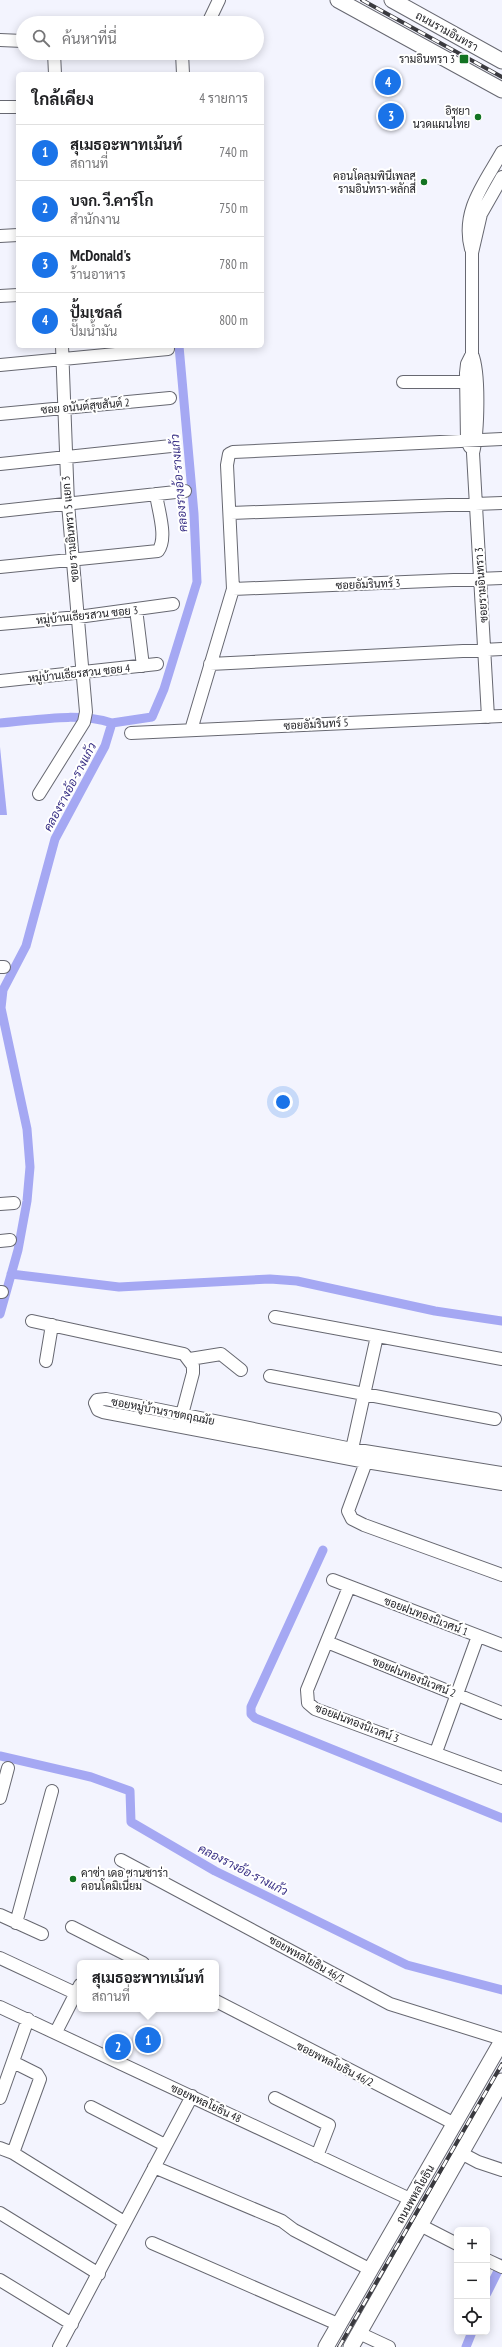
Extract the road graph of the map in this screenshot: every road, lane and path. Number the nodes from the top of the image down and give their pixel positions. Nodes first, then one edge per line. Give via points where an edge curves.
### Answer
1 (219, 0) edge
2 (338, 0) edge
3 (392, 0) edge
4 (211, 16) edge
5 (0, 40) edge
6 (16, 41) edge
7 (54, 60) edge
8 (182, 60) edge
9 (502, 61) edge
10 (55, 72) edge
11 (183, 72) edge
12 (502, 90) edge
13 (0, 107) edge
14 (16, 107) edge
15 (502, 152) edge
16 (502, 177) edge
17 (16, 235) edge
18 (0, 236) edge
19 (472, 252) junction
20 (16, 295) edge
21 (0, 296) edge
22 (62, 348) edge
23 (168, 349) dead end
24 (62, 359) junction
25 (0, 365) edge
26 (403, 382) dead end
27 (471, 382) junction
28 (170, 398) dead end
29 (64, 408) junction
30 (0, 414) edge
31 (502, 439) edge
32 (472, 440) junction
33 (171, 446) dead end
34 (65, 458) junction
35 (0, 464) edge
36 (185, 491) dead end
37 (156, 494) junction
38 (502, 503) edge
39 (68, 504) junction
40 (475, 504) junction
41 (0, 511) edge
42 (231, 513) junction
43 (73, 560) junction
44 (0, 567) edge
45 (502, 578) edge
46 (480, 580) junction
47 (233, 589) junction
48 (173, 604) dead end
49 (136, 609) junction
50 (78, 617) junction
51 (0, 624) edge
52 (485, 649) junction
53 (502, 649) edge
54 (158, 664) dead end
55 (210, 664) junction
56 (143, 666) junction
57 (84, 673) junction
58 (0, 681) edge
59 (502, 716) edge
60 (488, 717) junction
61 (191, 730) junction
62 (131, 733) dead end
63 (38, 794) dead end
64 (14, 1203) dead end
65 (0, 1204) edge
66 (275, 1316) dead end
67 (32, 1320) dead end
68 (52, 1325) junction
69 (377, 1336) junction
70 (190, 1359) junction
71 (502, 1359) edge
72 (46, 1361) dead end
73 (241, 1370) dead end
74 (270, 1376) dead end
75 (364, 1394) junction
76 (495, 1419) dead end
77 (180, 1421) junction
78 (265, 1430) junction
79 (262, 1442) junction
80 (352, 1449) junction
81 (366, 1462) junction
82 (426, 1467) junction
83 (502, 1473) edge
84 (502, 1484) edge
85 (502, 1575) edge
86 (333, 1580) dead end
87 (349, 1587) junction
88 (478, 1636) junction
89 (327, 1642) junction
90 (502, 1646) edge
91 (457, 1695) junction
92 (502, 1713) edge
93 (436, 1752) junction
94 (8, 1768) dead end
95 (502, 1778) edge
96 (52, 1791) dead end
97 (0, 1798) edge
98 (121, 1860) dead end
99 (0, 1915) edge
100 (16, 1923) junction
101 (72, 1927) dead end
102 (42, 1934) dead end
103 (0, 1958) edge
104 (137, 1960) edge
105 (77, 1989) edge
106 (77, 1991) edge
107 (219, 2004) edge
108 (0, 2007) edge
109 (28, 2019) junction
110 (56, 2032) junction
111 (502, 2040) edge
112 (8, 2063) edge
113 (500, 2089) edge
114 (192, 2096) junction
115 (0, 2098) edge
116 (275, 2098) dead end
117 (91, 2107) dead end
118 (455, 2124) junction
119 (165, 2145) junction
120 (0, 2148) edge
121 (13, 2153) junction
122 (460, 2153) junction
123 (317, 2156) junction
124 (154, 2167) junction
125 (502, 2170) edge
126 (409, 2204) junction
127 (0, 2213) edge
128 (422, 2221) junction
129 (124, 2222) junction
130 (454, 2242) edge
131 (152, 2243) dead end
132 (371, 2270) junction
133 (99, 2274) junction
134 (0, 2280) edge
135 (72, 2324) junction
136 (340, 2325) junction
137 (358, 2333) junction
138 (59, 2347) edge
139 (326, 2347) edge
140 (351, 2347) edge
141 (389, 2347) edge

1 - 4 street
2 - 12 main road
3 - 9 main road, ถนนรามอินทรา
5 - 6 street
7 - 10 street
8 - 11 street
13 - 14 street
15 - 19 street, ซอยรามอินทรา 3 via 471,209 467,225
16 - 19 street, ซอยรามอินทรา 3 via 481,214
17 - 18 street
19 - 27 street, ซอยรามอินทรา 3 via 472,354 467,364
20 - 21 street
22 - 24 street, ซอย รามอินทรา 5 แยก 3
23 - 24 street
24 - 25 street
24 - 29 street, ซอย รามอินทรา 5 แยก 3
26 - 27 street
27 - 32 street, ซอยรามอินทรา 3
28 - 29 street, ซอย อนันต์สุขสันต์ 2
29 - 30 street, ซอย อนันต์สุขสันต์ 2
29 - 34 street, ซอย รามอินทรา 5 แยก 3
31 - 32 street
32 - 40 street, ซอยรามอินทรา 3
32 - 42 street via 233,452 229,454 227,465
33 - 34 street
34 - 35 street
34 - 39 street, ซอย รามอินทรา 5 แยก 3
36 - 37 street
37 - 39 street
37 - 43 street via 162,537 162,546 158,551
38 - 40 street
39 - 41 street
39 - 43 street, ซอย รามอินทรา 5 แยก 3
40 - 42 street
40 - 46 street, ซอยรามอินทรา 3
42 - 47 street
43 - 44 street
43 - 50 street, ซอย รามอินทรา 5 แยก 3
45 - 46 street, ซอยอัมรินทร์ 3
46 - 47 street, ซอยอัมรินทร์ 3
46 - 52 street, ซอยรามอินทรา 3
47 - 55 street
48 - 49 street, หมู่บ้านเธียรสวน ซอย 3
49 - 50 street, หมู่บ้านเธียรสวน ซอย 3
49 - 56 street
50 - 51 street, หมู่บ้านเธียรสวน ซอย 3
50 - 57 street, ซอย รามอินทรา 5 แยก 3
52 - 53 street
52 - 55 street
52 - 60 street, ซอยรามอินทรา 3
54 - 56 street, หมู่บ้านเธียรสวน ซอย 4
55 - 61 street
56 - 57 street, หมู่บ้านเธียรสวน ซอย 4
57 - 58 street, หมู่บ้านเธียรสวน ซอย 4
57 - 63 street, ซอย รามอินทรา 5 แยก 3 via 85,717
59 - 60 street, ซอยอัมรินทร์ 5
60 - 61 street, ซอยอัมรินทร์ 5
61 - 62 street, ซอยอัมรินทร์ 5
64 - 65 street
66 - 69 street
67 - 68 street
68 - 70 street via 184,1354
68 - 72 street
69 - 71 street
69 - 75 street
70 - 73 street via 221,1354
70 - 77 street via 193,1373
74 - 75 street
75 - 76 street
75 - 80 street
77 - 77 street, ซอยหมู่บ้านราชตฤณมัย via 103,1412 98,1410 95,1403 97,1400 106,1399
77 - 78 street, ซอยหมู่บ้านราชตฤณมัย
77 - 79 street, ซอยหมู่บ้านราชตฤณมัย
78 - 79 street
78 - 80 street, ซอยหมู่บ้านราชตฤณมัย
79 - 81 street, ซอยหมู่บ้านราชตฤณมัย
80 - 82 street, ซอยหมู่บ้านราชตฤณมัย
81 - 82 street, ซอยหมู่บ้านราชตฤณมัย
81 - 85 street via 348,1511 352,1519 364,1526
82 - 83 street, ซอยหมู่บ้านราชตฤณมัย
82 - 84 street, ซอยหมู่บ้านราชตฤณมัย
86 - 87 street, ซอยฝนทองนิเวศน์ 1
87 - 88 street, ซอยฝนทองนิเวศน์ 1
87 - 89 street, ซอยฝนทองนิเวศน์ 3
88 - 90 street, ซอยฝนทองนิเวศน์ 1
88 - 91 street
89 - 91 street, ซอยฝนทองนิเวศน์ 2
89 - 93 street, ซอยฝนทองนิเวศน์ 3 via 306,1690 308,1703 315,1709
91 - 92 street, ซอยฝนทองนิเวศน์ 2
91 - 93 street
93 - 95 street, ซอยฝนทองนิเวศน์ 3
94 - 97 street
96 - 100 street
98 - 111 street, ซอยพหลโยธิน 46/1 via 390,2004
99 - 100 street
100 - 102 street
101 - 104 street
103 - 105 street
106 - 110 street
107 - 118 street, ซอยพหลโยธิน 46/2
108 - 109 street, ซอยพหลโยธิน 48
109 - 110 street, ซอยพหลโยธิน 48
109 - 112 street
110 - 114 street, ซอยพหลโยธิน 48
111 - 118 main road, ถนนพหลโยธิน
112 - 115 street
112 - 121 street via 37,2074 40,2079
113 - 122 main road, ถนนพหลโยธิน
114 - 119 street
114 - 123 street, ซอยพหลโยธิน 48
116 - 123 street via 329,2125
117 - 119 street
118 - 126 main road, ถนนพหลโยธิน
119 - 124 street
120 - 121 street
121 - 129 street
122 - 125 street
122 - 128 main road, ถนนพหลโยธิน
123 - 126 street, ซอยพหลโยธิน 48
124 - 129 street
124 - 132 street via 282,2221 294,2230
126 - 128 main road
126 - 132 main road, ถนนพหลโยธิน
127 - 133 street
128 - 130 street
128 - 137 main road, ถนนพหลโยธิน
129 - 133 street
131 - 136 street
132 - 136 main road, ถนนพหลโยธิน
133 - 135 street
134 - 135 street
135 - 138 street
136 - 139 main road, ถนนพหลโยธิน
137 - 140 main road, ถนนพหลโยธิน
137 - 141 street

